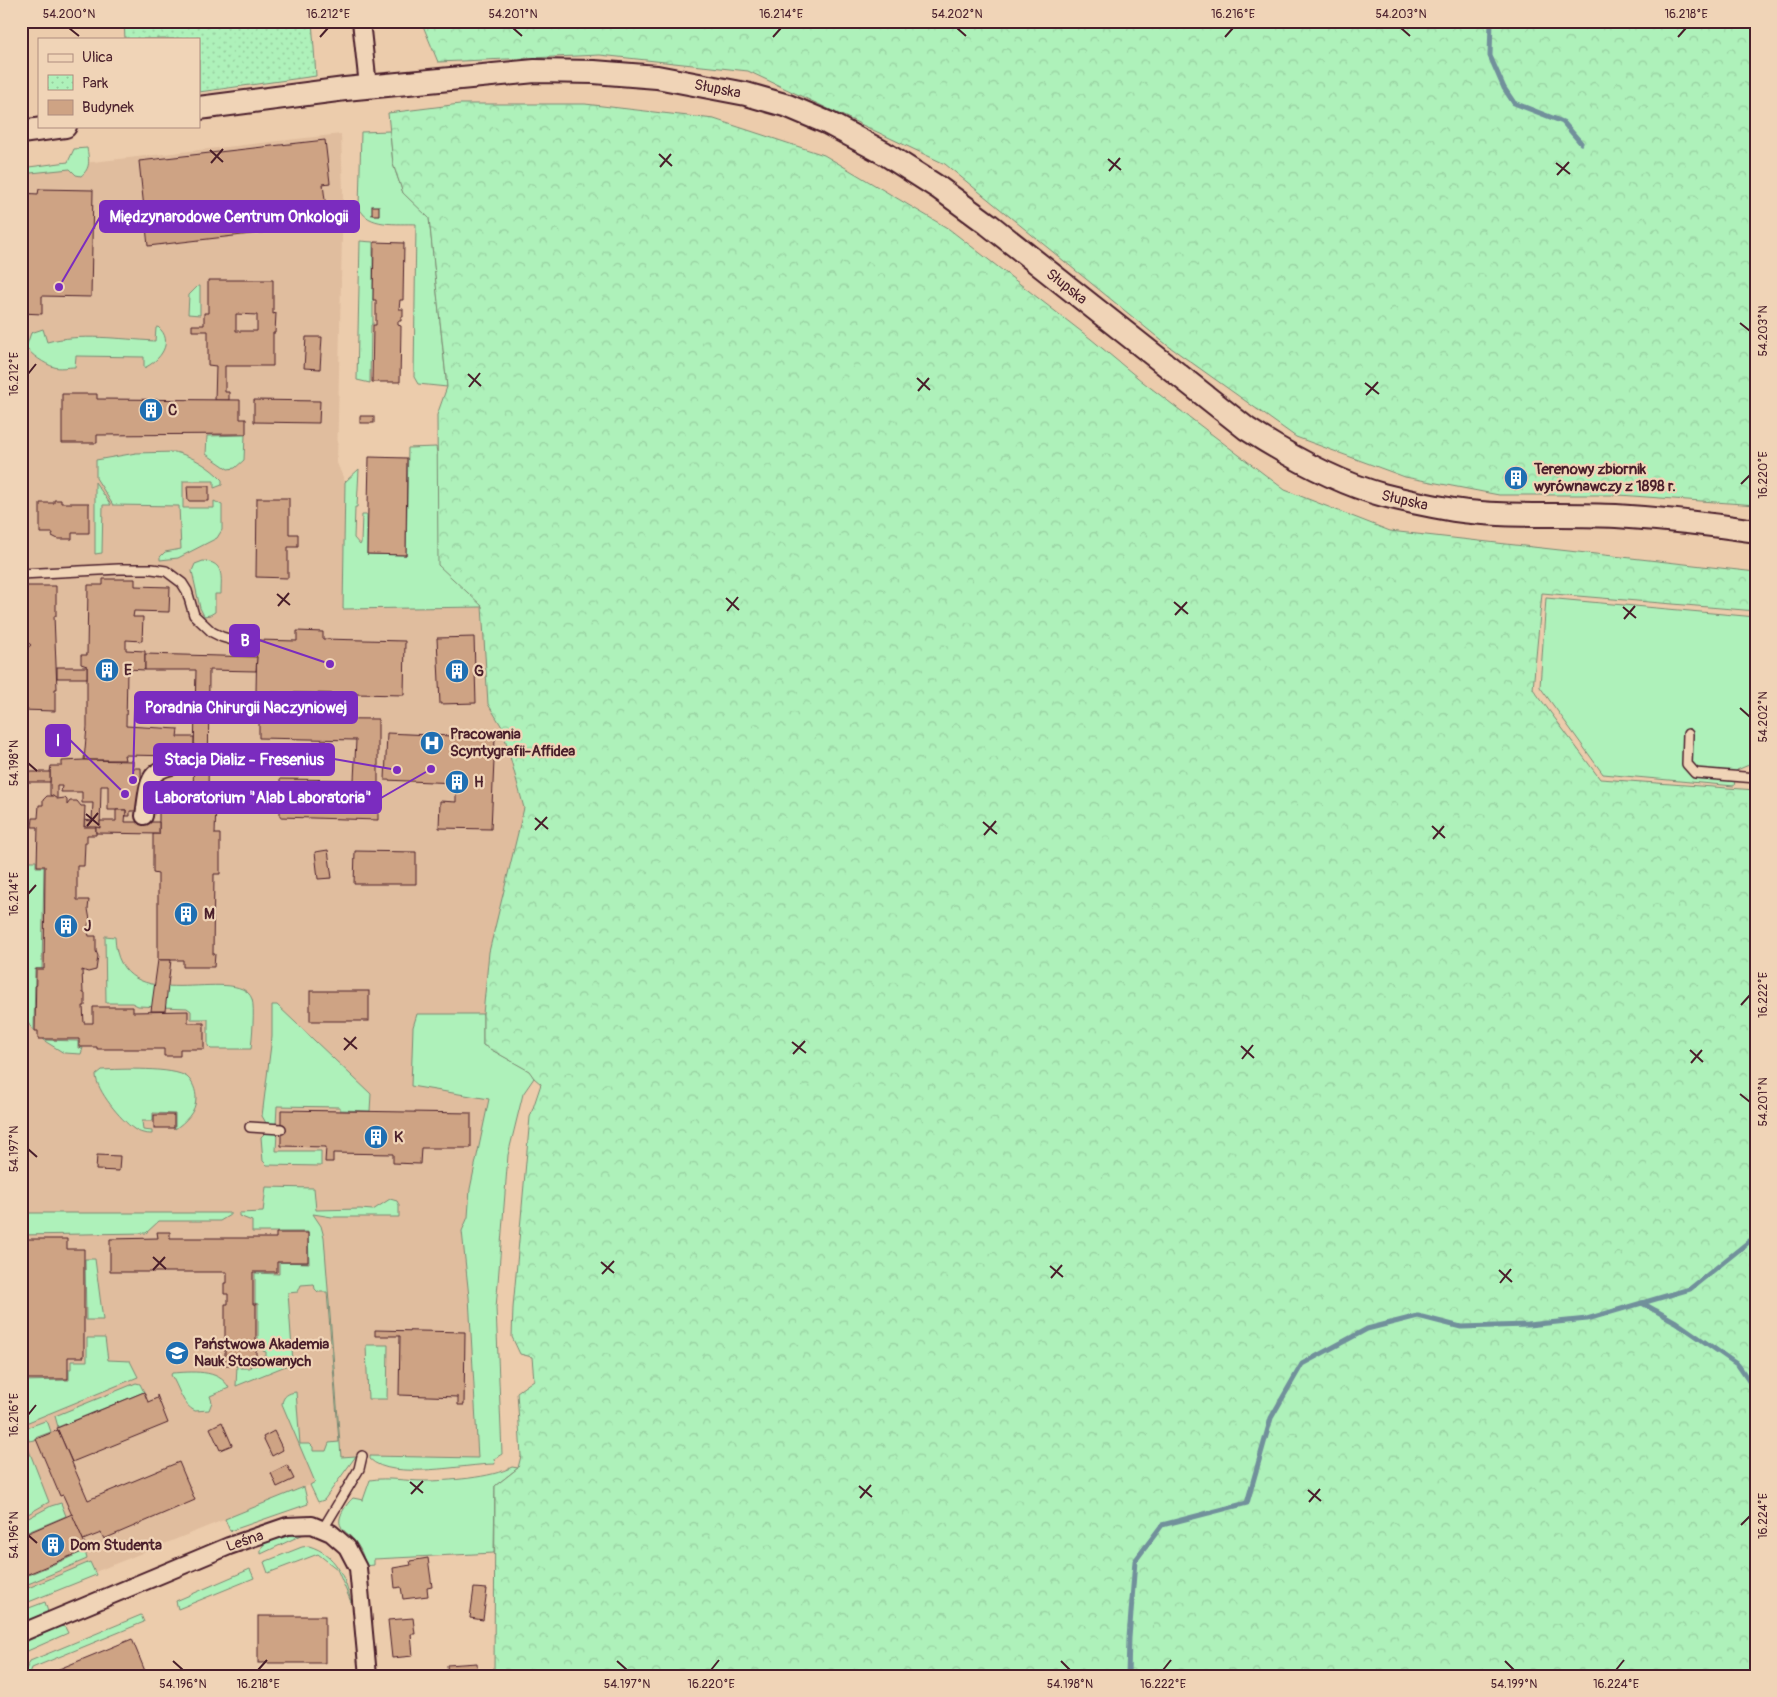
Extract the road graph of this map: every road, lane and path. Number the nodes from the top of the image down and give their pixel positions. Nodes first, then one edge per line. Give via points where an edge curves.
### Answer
1 (361, 21) edge
2 (368, 86) junction
3 (200, 108) edge
4 (50, 128) edge
5 (21, 132) edge
6 (1756, 531) edge
7 (21, 574) edge
8 (236, 641) dead end
9 (1688, 734) dead end
10 (251, 754) dead end
11 (1756, 778) edge
12 (144, 816) dead end
13 (250, 1127) dead end
14 (281, 1129) dead end
15 (362, 1456) dead end
16 (323, 1529) junction
17 (21, 1633) edge
18 (368, 1676) edge

1 - 2 street
2 - 3 street, Słupska
2 - 6 street, Słupska via 535,71 594,72 657,77 746,94 788,106 884,153 939,188 1248,430 1279,450 1346,482 1382,495 1455,510 1616,516
4 - 5 street
7 - 8 lane via 166,570 187,591 194,615 212,632
9 - 11 lane via 1687,764 1695,774
10 - 12 street via 200,760 155,772 148,782
13 - 14 lane
15 - 16 lane via 358,1469
16 - 17 street, Leśna via 304,1524 287,1526 229,1546
16 - 18 street, Leśna via 348,1547 358,1568

